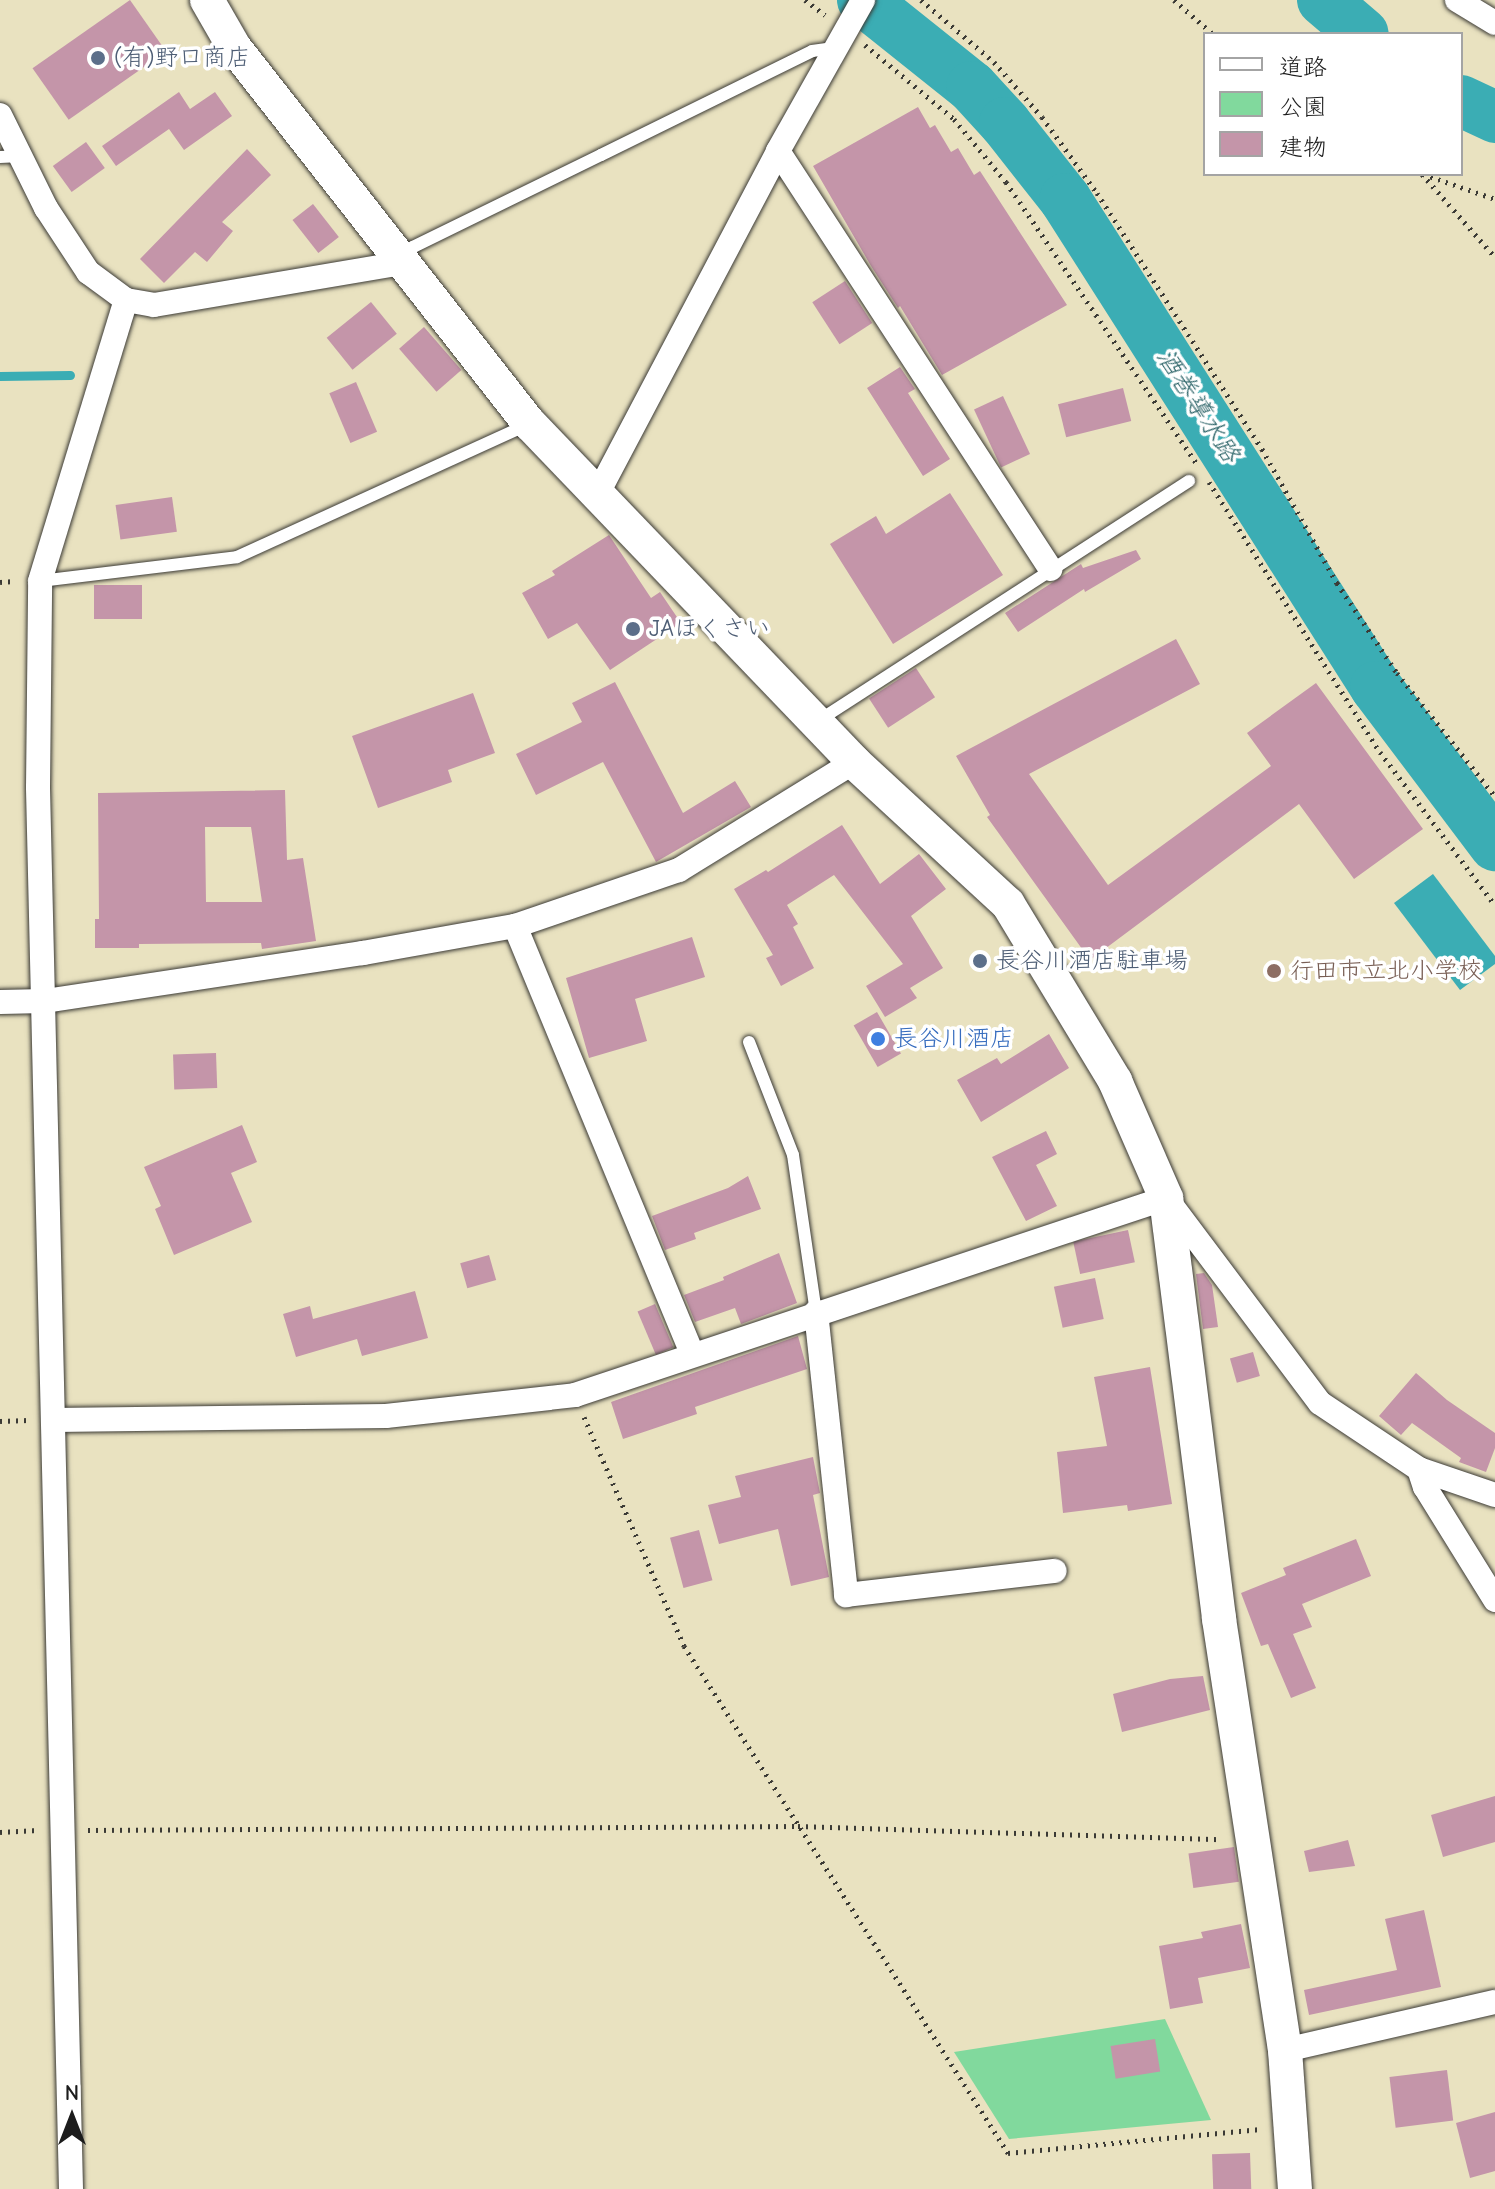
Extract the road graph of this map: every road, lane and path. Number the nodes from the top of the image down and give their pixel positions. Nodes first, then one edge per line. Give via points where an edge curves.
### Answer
1 (207, 0) edge
2 (863, 0) edge
3 (921, 0) edge
4 (1174, 0) edge
5 (1457, 0) edge
6 (1495, 23) edge
7 (1211, 32) edge
8 (845, 36) junction
9 (0, 115) edge
10 (778, 151) junction
11 (11, 156) edge
12 (1424, 176) edge
13 (1428, 176) edge
14 (1495, 199) edge
15 (1495, 257) edge
16 (402, 263) junction
17 (126, 300) junction
18 (530, 424) junction
19 (1189, 481) dead end
20 (598, 493) junction
21 (1050, 569) junction
22 (40, 581) junction
23 (818, 721) junction
24 (854, 762) junction
25 (1495, 796) edge
26 (1495, 905) edge
27 (515, 926) junction
28 (45, 1001) junction
29 (0, 1002) edge
30 (749, 1042) dead end
31 (1166, 1198) junction
32 (816, 1312) junction
33 (692, 1354) junction
34 (575, 1395) junction
35 (54, 1420) junction
36 (1419, 1469) junction
37 (1495, 1495) edge
38 (1055, 1571) dead end
39 (1495, 1600) edge
40 (798, 1826) junction
41 (64, 1829) junction
42 (0, 1832) edge
43 (1254, 1840) junction
44 (1495, 2002) edge
45 (1285, 2050) junction
46 (1262, 2129) dead end
47 (71, 2189) edge
48 (1295, 2189) edge

1 - 16 street via 234,47
2 - 8 street
3 - 25 path via 994,62 1060,142 1262,449 1337,583 1397,673
4 - 7 path
5 - 6 street
8 - 10 street
8 - 16 lane via 413,247
8 - 26 path via 954,119 1006,182 1150,389 1380,752
9 - 11 street
10 - 20 street
10 - 21 street
11 - 17 street via 88,272
12 - 15 path
13 - 14 path
16 - 17 street via 154,305
16 - 18 street
17 - 22 street
18 - 20 street
18 - 22 lane via 237,557
19 - 21 lane
20 - 23 street
21 - 23 lane
22 - 28 street via 38,787
23 - 24 street
24 - 27 street via 679,870
24 - 31 street via 1008,904 1115,1081
27 - 28 street
27 - 33 street
28 - 29 street
28 - 35 street
30 - 32 lane via 793,1155
31 - 32 street
31 - 36 street via 1320,1403
31 - 43 street via 1219,1619
32 - 33 street
32 - 38 street via 846,1595
33 - 34 street
34 - 35 street via 386,1416
34 - 40 path via 684,1646
35 - 41 street
36 - 37 street
36 - 39 street
40 - 41 path
40 - 43 path
40 - 46 path via 1008,2153
41 - 42 path
41 - 47 street
43 - 45 street
44 - 45 street
45 - 48 street

